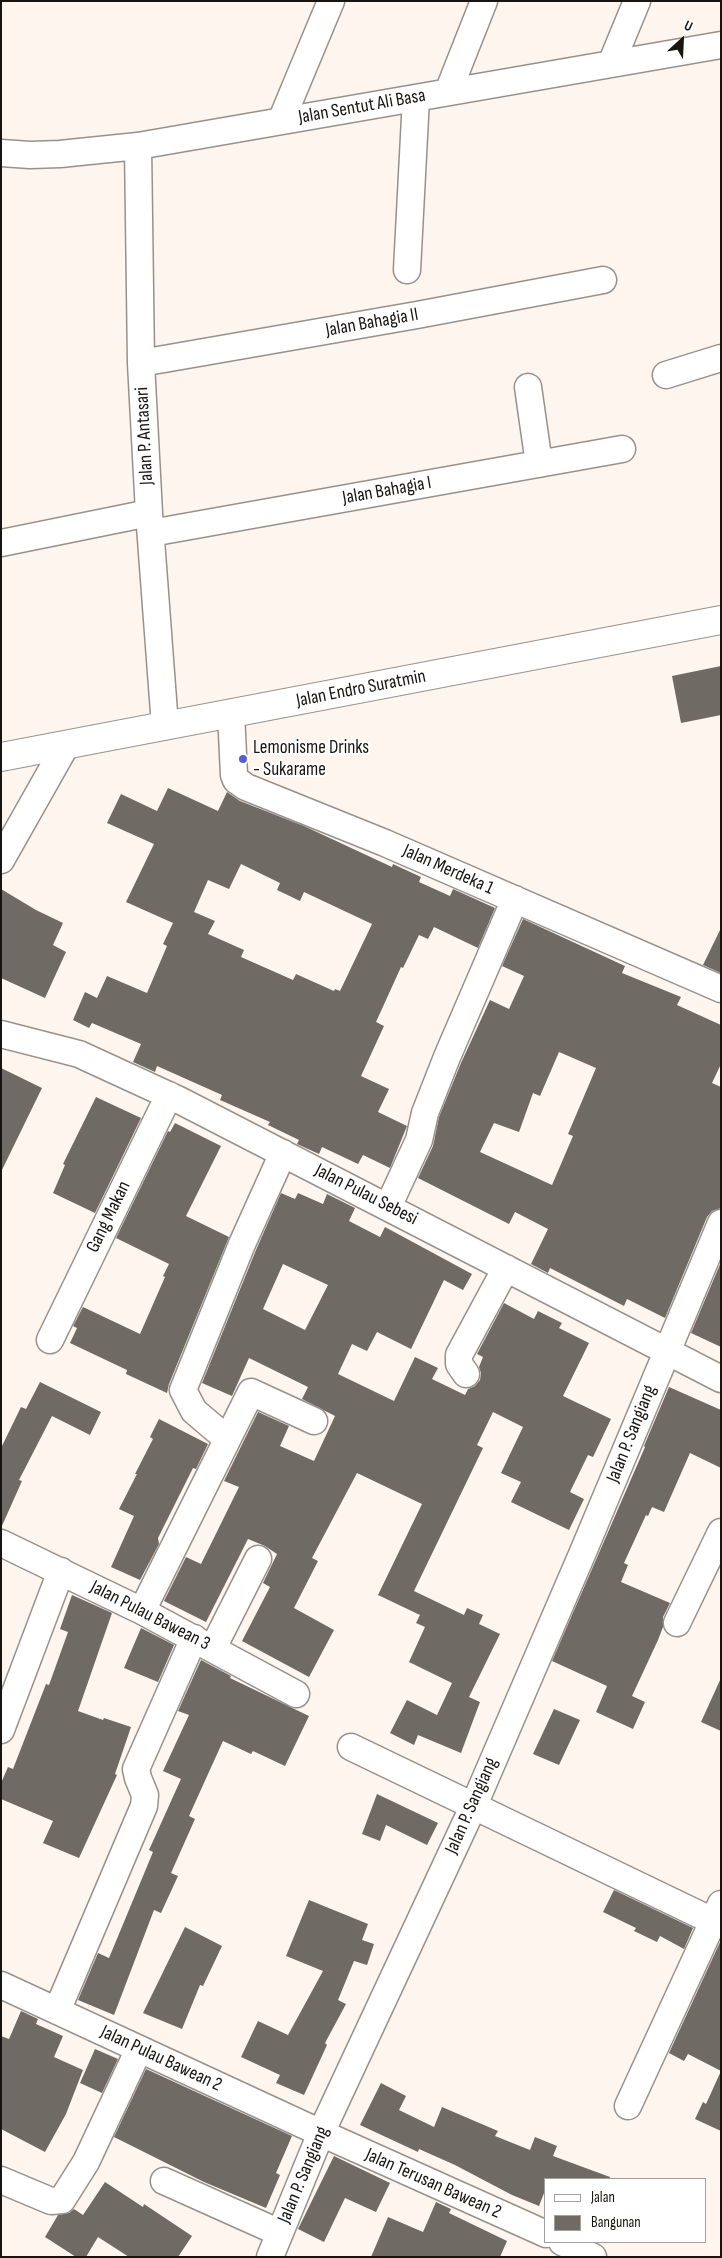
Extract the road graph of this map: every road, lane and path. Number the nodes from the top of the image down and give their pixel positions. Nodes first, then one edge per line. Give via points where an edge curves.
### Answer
1 (332, 1) edge
2 (484, 1) edge
3 (637, 1) edge
4 (721, 45) edge
5 (611, 64) junction
6 (448, 92) junction
7 (416, 98) junction
8 (282, 122) junction
9 (138, 146) junction
10 (1, 153) edge
11 (407, 270) dead end
12 (603, 280) dead end
13 (721, 358) edge
14 (141, 363) junction
15 (666, 375) dead end
16 (528, 387) dead end
17 (622, 449) dead end
18 (539, 464) junction
19 (150, 523) junction
20 (1, 544) edge
21 (721, 620) edge
22 (231, 713) junction
23 (165, 726) junction
24 (66, 744) junction
25 (1, 757) edge
26 (1, 860) edge
27 (515, 899) junction
28 (721, 990) edge
29 (1, 1034) edge
30 (169, 1095) junction
31 (283, 1153) junction
32 (388, 1207) junction
33 (721, 1223) edge
34 (506, 1268) junction
35 (50, 1340) dead end
36 (666, 1352) junction
37 (466, 1374) dead end
38 (721, 1379) edge
39 (314, 1421) dead end
40 (227, 1439) junction
41 (721, 1532) edge
42 (1, 1543) edge
43 (258, 1560) dead end
44 (61, 1571) junction
45 (142, 1611) junction
46 (677, 1623) dead end
47 (204, 1643) junction
48 (296, 1694) dead end
49 (1, 1730) edge
50 (351, 1747) dead end
51 (474, 1805) junction
52 (718, 1916) edge
53 (1, 1985) edge
54 (57, 2011) junction
55 (139, 2049) junction
56 (628, 2106) dead end
57 (321, 2133) junction
58 (1, 2180) edge
59 (164, 2181) dead end
60 (280, 2233) junction
61 (544, 2233) edge
62 (564, 2243) edge
63 (270, 2257) edge
64 (593, 2257) edge

1 - 8 street
2 - 6 street
3 - 5 street
4 - 5 street, Jalan Sentut Ali Basa
5 - 6 street, Jalan Sentut Ali Basa
6 - 7 street, Jalan Sentut Ali Basa
7 - 8 street, Jalan Sentut Ali Basa
7 - 11 street
8 - 9 street, Jalan Sentut Ali Basa
9 - 10 street, Jalan Sentut Ali Basa via 60,154
9 - 14 street, Jalan P. Antasari
12 - 14 street, Jalan Bahagia II
13 - 15 street
14 - 19 street, Jalan P. Antasari
16 - 18 street
17 - 18 street, Jalan Bahagia I
18 - 19 street, Jalan Bahagia I
19 - 20 street, Jalan Bahagia I
19 - 23 street, Jalan P. Antasari
21 - 22 main road, Jalan Endro Suratmin
22 - 23 main road, Jalan Endro Suratmin
22 - 27 street, Jalan Merdeka 1 via 233,769 240,784
23 - 24 main road, Jalan Endro Suratmin
24 - 25 main road, Jalan Endro Suratmin
24 - 26 street
27 - 28 street, Jalan Merdeka 1
27 - 32 street via 447,1057 425,1114 419,1140
29 - 30 street, Jalan Pulau Sebesi via 79,1054
30 - 31 street, Jalan Pulau Sebesi
30 - 35 street, Gang Makan
31 - 32 street, Jalan Pulau Sebesi
31 - 40 street via 218,1299 183,1390 194,1411
32 - 34 street, Jalan Pulau Sebesi
33 - 36 street
34 - 36 street, Jalan Pulau Sebesi
34 - 37 street via 459,1355 459,1364
36 - 38 street, Jalan Pulau Sebesi
36 - 51 street, Jalan P. Sangiang
39 - 40 street via 251,1392
40 - 45 street
41 - 46 street
42 - 44 street, Jalan Pulau Bawean 3
43 - 47 street
44 - 45 street, Jalan Pulau Bawean 3
44 - 49 street
45 - 47 street, Jalan Pulau Bawean 3
47 - 48 street, Jalan Pulau Bawean 3
47 - 54 street via 136,1769 145,1795 144,1806
50 - 51 street
51 - 52 street
51 - 57 street, Jalan P. Sangiang
52 - 56 street
53 - 54 street, Jalan Pulau Bawean 2
54 - 55 street, Jalan Pulau Bawean 2
55 - 57 street, Jalan Pulau Bawean 2
55 - 58 street via 86,2162 62,2200 51,2201
57 - 60 street, Jalan P. Sangiang
57 - 61 street, Jalan Terusan Bawean 2
59 - 60 street
60 - 63 street, Jalan P. Sangiang
62 - 64 street

